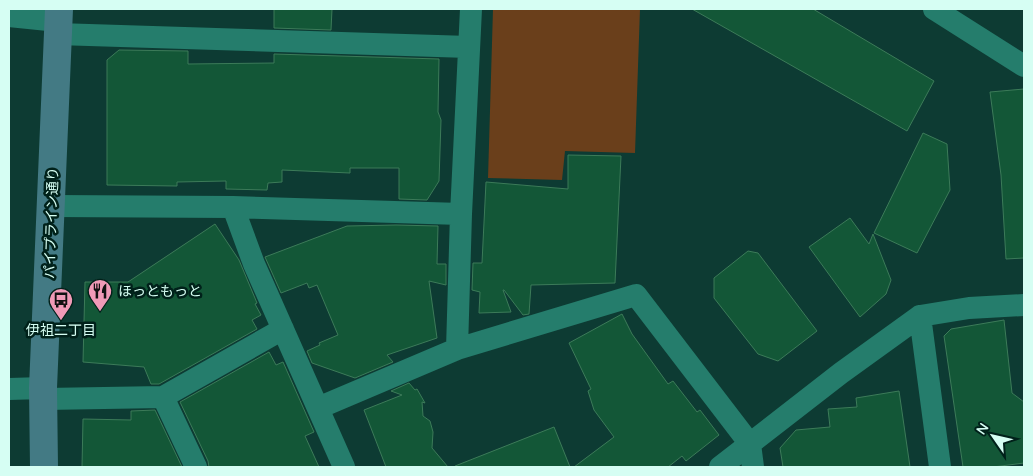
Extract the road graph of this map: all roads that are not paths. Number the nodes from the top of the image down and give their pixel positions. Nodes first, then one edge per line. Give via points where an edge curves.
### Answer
1 (471, 9) edge
2 (937, 10) edge
3 (9, 16) edge
4 (58, 21) edge
5 (469, 47) junction
6 (1024, 66) edge
7 (52, 206) junction
8 (233, 207) junction
9 (461, 214) junction
10 (1024, 305) edge
11 (920, 316) junction
12 (283, 329) junction
13 (457, 349) junction
14 (9, 390) edge
15 (44, 394) junction
16 (163, 397) junction
17 (318, 408) junction
18 (750, 444) junction
19 (44, 467) edge
20 (196, 467) edge
21 (344, 467) edge
22 (720, 467) edge
23 (753, 467) edge
24 (940, 467) edge

1 - 5 street
2 - 6 street
3 - 4 street
4 - 5 street
4 - 7 main road, パイプライン通り
5 - 9 street
7 - 8 street
7 - 15 main road, パイプライン通り
8 - 9 street
8 - 12 street
9 - 13 street
10 - 11 street via 969,308
11 - 18 street
11 - 24 street
12 - 16 street
12 - 17 street
13 - 17 street
13 - 18 street via 636,295
14 - 15 street
15 - 16 street
15 - 19 main road, パイプライン通り
16 - 20 street
17 - 21 street
18 - 22 street
18 - 23 street

